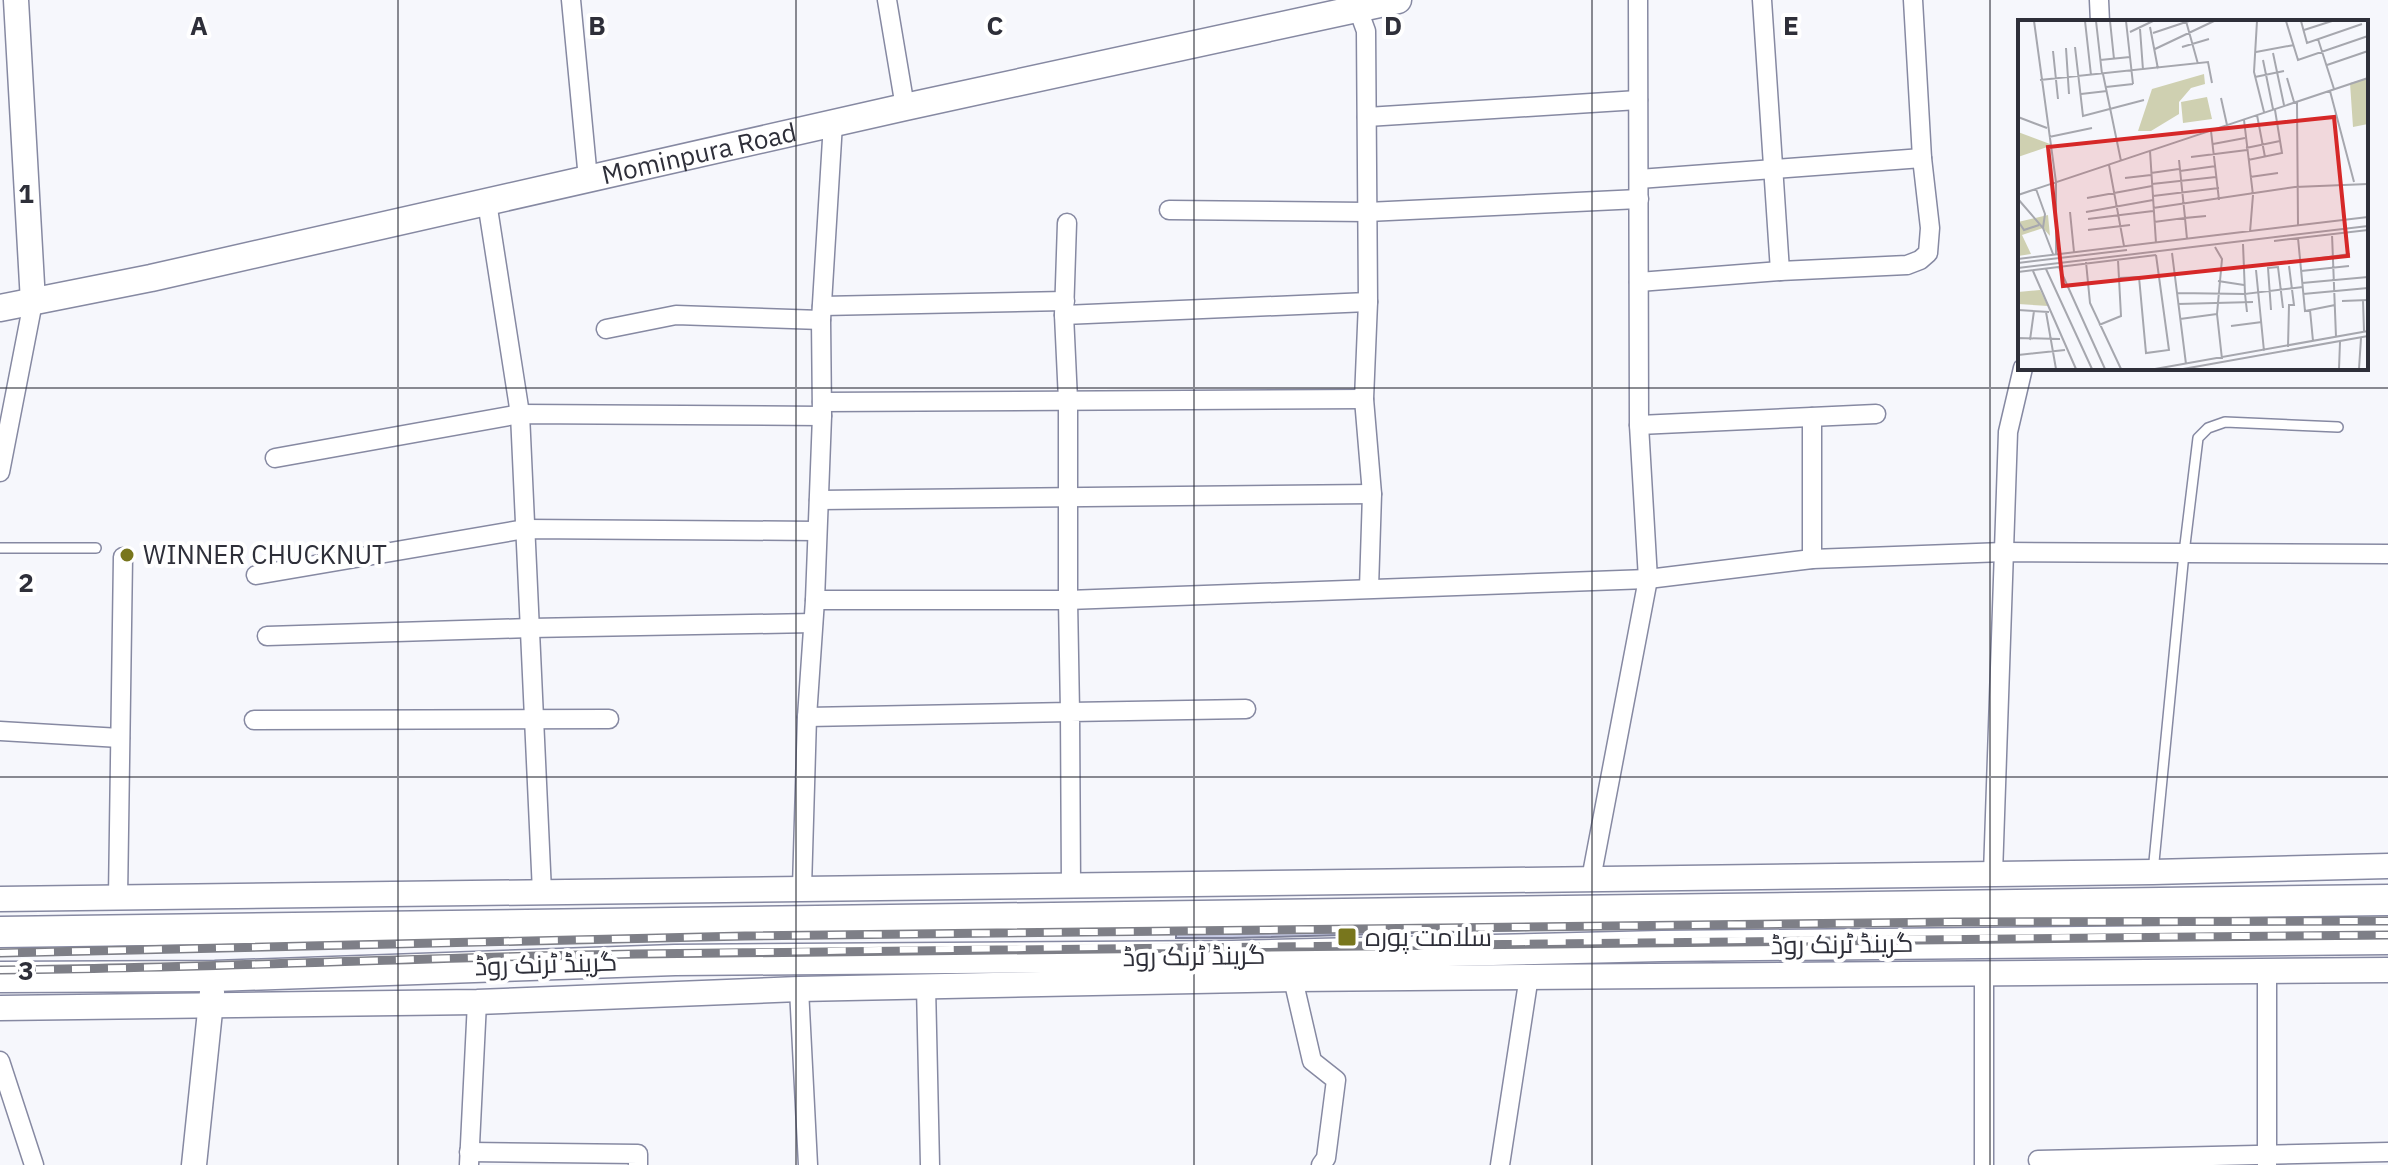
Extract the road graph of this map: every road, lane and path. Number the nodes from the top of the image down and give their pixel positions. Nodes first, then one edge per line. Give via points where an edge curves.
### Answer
1 (16, 0) edge
2 (571, 0) edge
3 (887, 0) edge
4 (1398, 0) edge
5 (1638, 0) edge
6 (1762, 0) edge
7 (1913, 0) edge
8 (2099, 0) edge
9 (1358, 9) junction
10 (2100, 20) edge
11 (1638, 100) junction
12 (905, 107) junction
13 (1367, 117) junction
14 (833, 123) junction
15 (1922, 158) junction
16 (1773, 168) junction
17 (588, 179) junction
18 (1639, 179) junction
19 (1639, 199) junction
20 (487, 202) junction
21 (1169, 210) dead end
22 (1367, 212) junction
23 (1067, 223) dead end
24 (1780, 271) junction
25 (1639, 282) junction
26 (33, 302) junction
27 (1368, 302) junction
28 (0, 308) edge
29 (1064, 308) junction
30 (822, 313) junction
31 (606, 329) dead end
32 (2023, 370) edge
33 (1364, 399) junction
34 (1068, 400) junction
35 (822, 409) junction
36 (520, 414) junction
37 (1876, 414) dead end
38 (1812, 417) junction
39 (1639, 425) junction
40 (2338, 427) dead end
41 (275, 458) dead end
42 (0, 472) edge
43 (1372, 494) junction
44 (1068, 496) junction
45 (819, 500) junction
46 (525, 529) junction
47 (817, 531) junction
48 (0, 548) edge
49 (96, 548) dead end
50 (2004, 552) junction
51 (2184, 553) junction
52 (2388, 554) edge
53 (123, 557) dead end
54 (1812, 559) junction
55 (256, 575) dead end
56 (1648, 579) junction
57 (1369, 588) junction
58 (815, 600) junction
59 (1068, 600) junction
60 (813, 623) junction
61 (530, 628) junction
62 (267, 636) dead end
63 (1246, 709) dead end
64 (1070, 712) junction
65 (807, 717) junction
66 (609, 719) dead end
67 (254, 720) dead end
68 (534, 721) junction
69 (0, 731) edge
70 (120, 738) junction
71 (2388, 866) edge
72 (2153, 872) junction
73 (1993, 874) junction
74 (1591, 879) junction
75 (1071, 886) junction
76 (802, 888) junction
77 (542, 892) junction
78 (118, 898) junction
79 (0, 899) edge
80 (2388, 900) edge
81 (675, 923) junction
82 (0, 932) edge
83 (2388, 939) edge
84 (675, 960) junction
85 (1721, 960) junction
86 (2267, 970) junction
87 (2388, 970) edge
88 (1984, 974) junction
89 (1529, 976) junction
90 (0, 977) edge
91 (1293, 979) junction
92 (926, 986) junction
93 (799, 989) junction
94 (212, 990) junction
95 (477, 1002) junction
96 (0, 1008) edge
97 (0, 1061) edge
98 (2388, 1152) edge
99 (469, 1158) edge
100 (2038, 1160) dead end
101 (2268, 1160) edge
102 (34, 1165) edge
103 (194, 1165) edge
104 (638, 1165) edge
105 (808, 1165) edge
106 (930, 1165) edge
107 (1321, 1165) edge
108 (1500, 1165) edge
109 (1984, 1165) edge

1 - 26 street
2 - 17 street
3 - 12 street
4 - 9 main road, Mominpura Road
5 - 11 street
6 - 16 street
7 - 15 street
8 - 10 street
9 - 12 main road, Mominpura Road
9 - 13 street via 1366,31
11 - 13 street
11 - 18 street
12 - 14 main road, Mominpura Road
13 - 22 street
14 - 17 main road, Mominpura Road
14 - 30 street
15 - 16 street
15 - 24 street via 1931,241 1920,260
16 - 18 street
16 - 24 street
17 - 20 main road, Mominpura Road
18 - 19 street
19 - 22 street
19 - 25 street
20 - 26 main road, Mominpura Road
20 - 36 street
21 - 22 street
22 - 27 street
23 - 29 street
24 - 25 street
25 - 39 street
26 - 28 main road, Mominpura Road
26 - 42 street
27 - 29 street
27 - 33 street
29 - 30 street
29 - 34 street
30 - 31 street via 676,315
30 - 35 street
32 - 50 street via 2008,432
33 - 34 street
33 - 43 street
34 - 35 street
34 - 44 street
35 - 36 street
35 - 45 street
36 - 41 street
36 - 46 street
37 - 38 street
38 - 39 street
38 - 54 street
39 - 56 street
40 - 51 lane via 2225,422 2208,428 2198,438
43 - 44 street
43 - 57 street
44 - 45 street
44 - 59 street
45 - 47 street
46 - 47 street
46 - 55 street
46 - 61 street
47 - 58 street
48 - 49 lane
50 - 51 street
50 - 54 street
50 - 73 street
51 - 52 street
51 - 72 lane
53 - 70 street
54 - 56 street
56 - 57 street
56 - 74 street
57 - 59 street
58 - 59 street
58 - 60 street
59 - 64 street
60 - 61 street
60 - 65 street
61 - 62 street
61 - 68 street
63 - 64 street
64 - 65 street
64 - 75 street
65 - 76 street
66 - 68 street
67 - 68 street
68 - 77 street
69 - 70 street
70 - 78 street
71 - 72 street
72 - 73 street
73 - 74 street
74 - 75 street
75 - 76 street
76 - 77 street
77 - 78 street
78 - 79 street
80 - 81 main road, گرینڈ ٹرنک روڈ
81 - 82 main road, گرینڈ ٹرنک روڈ
81 - 84 main road
83 - 85 main road, گرینڈ ٹرنک روڈ
84 - 85 main road, گرینڈ ٹرنک روڈ
84 - 94 main road, گرینڈ ٹرنک روڈ
85 - 88 street
85 - 89 street
86 - 87 street
86 - 88 street
86 - 101 street
88 - 109 street
89 - 91 street
89 - 108 street
90 - 94 main road, گرینڈ ٹرنک روڈ
91 - 92 street
91 - 107 street via 1312,1061 1336,1080
92 - 93 street
92 - 106 street
93 - 95 street
93 - 105 street
94 - 95 street
94 - 96 street
94 - 103 street
95 - 99 street
97 - 102 street
98 - 101 street
99 - 104 street via 638,1154
100 - 101 street

